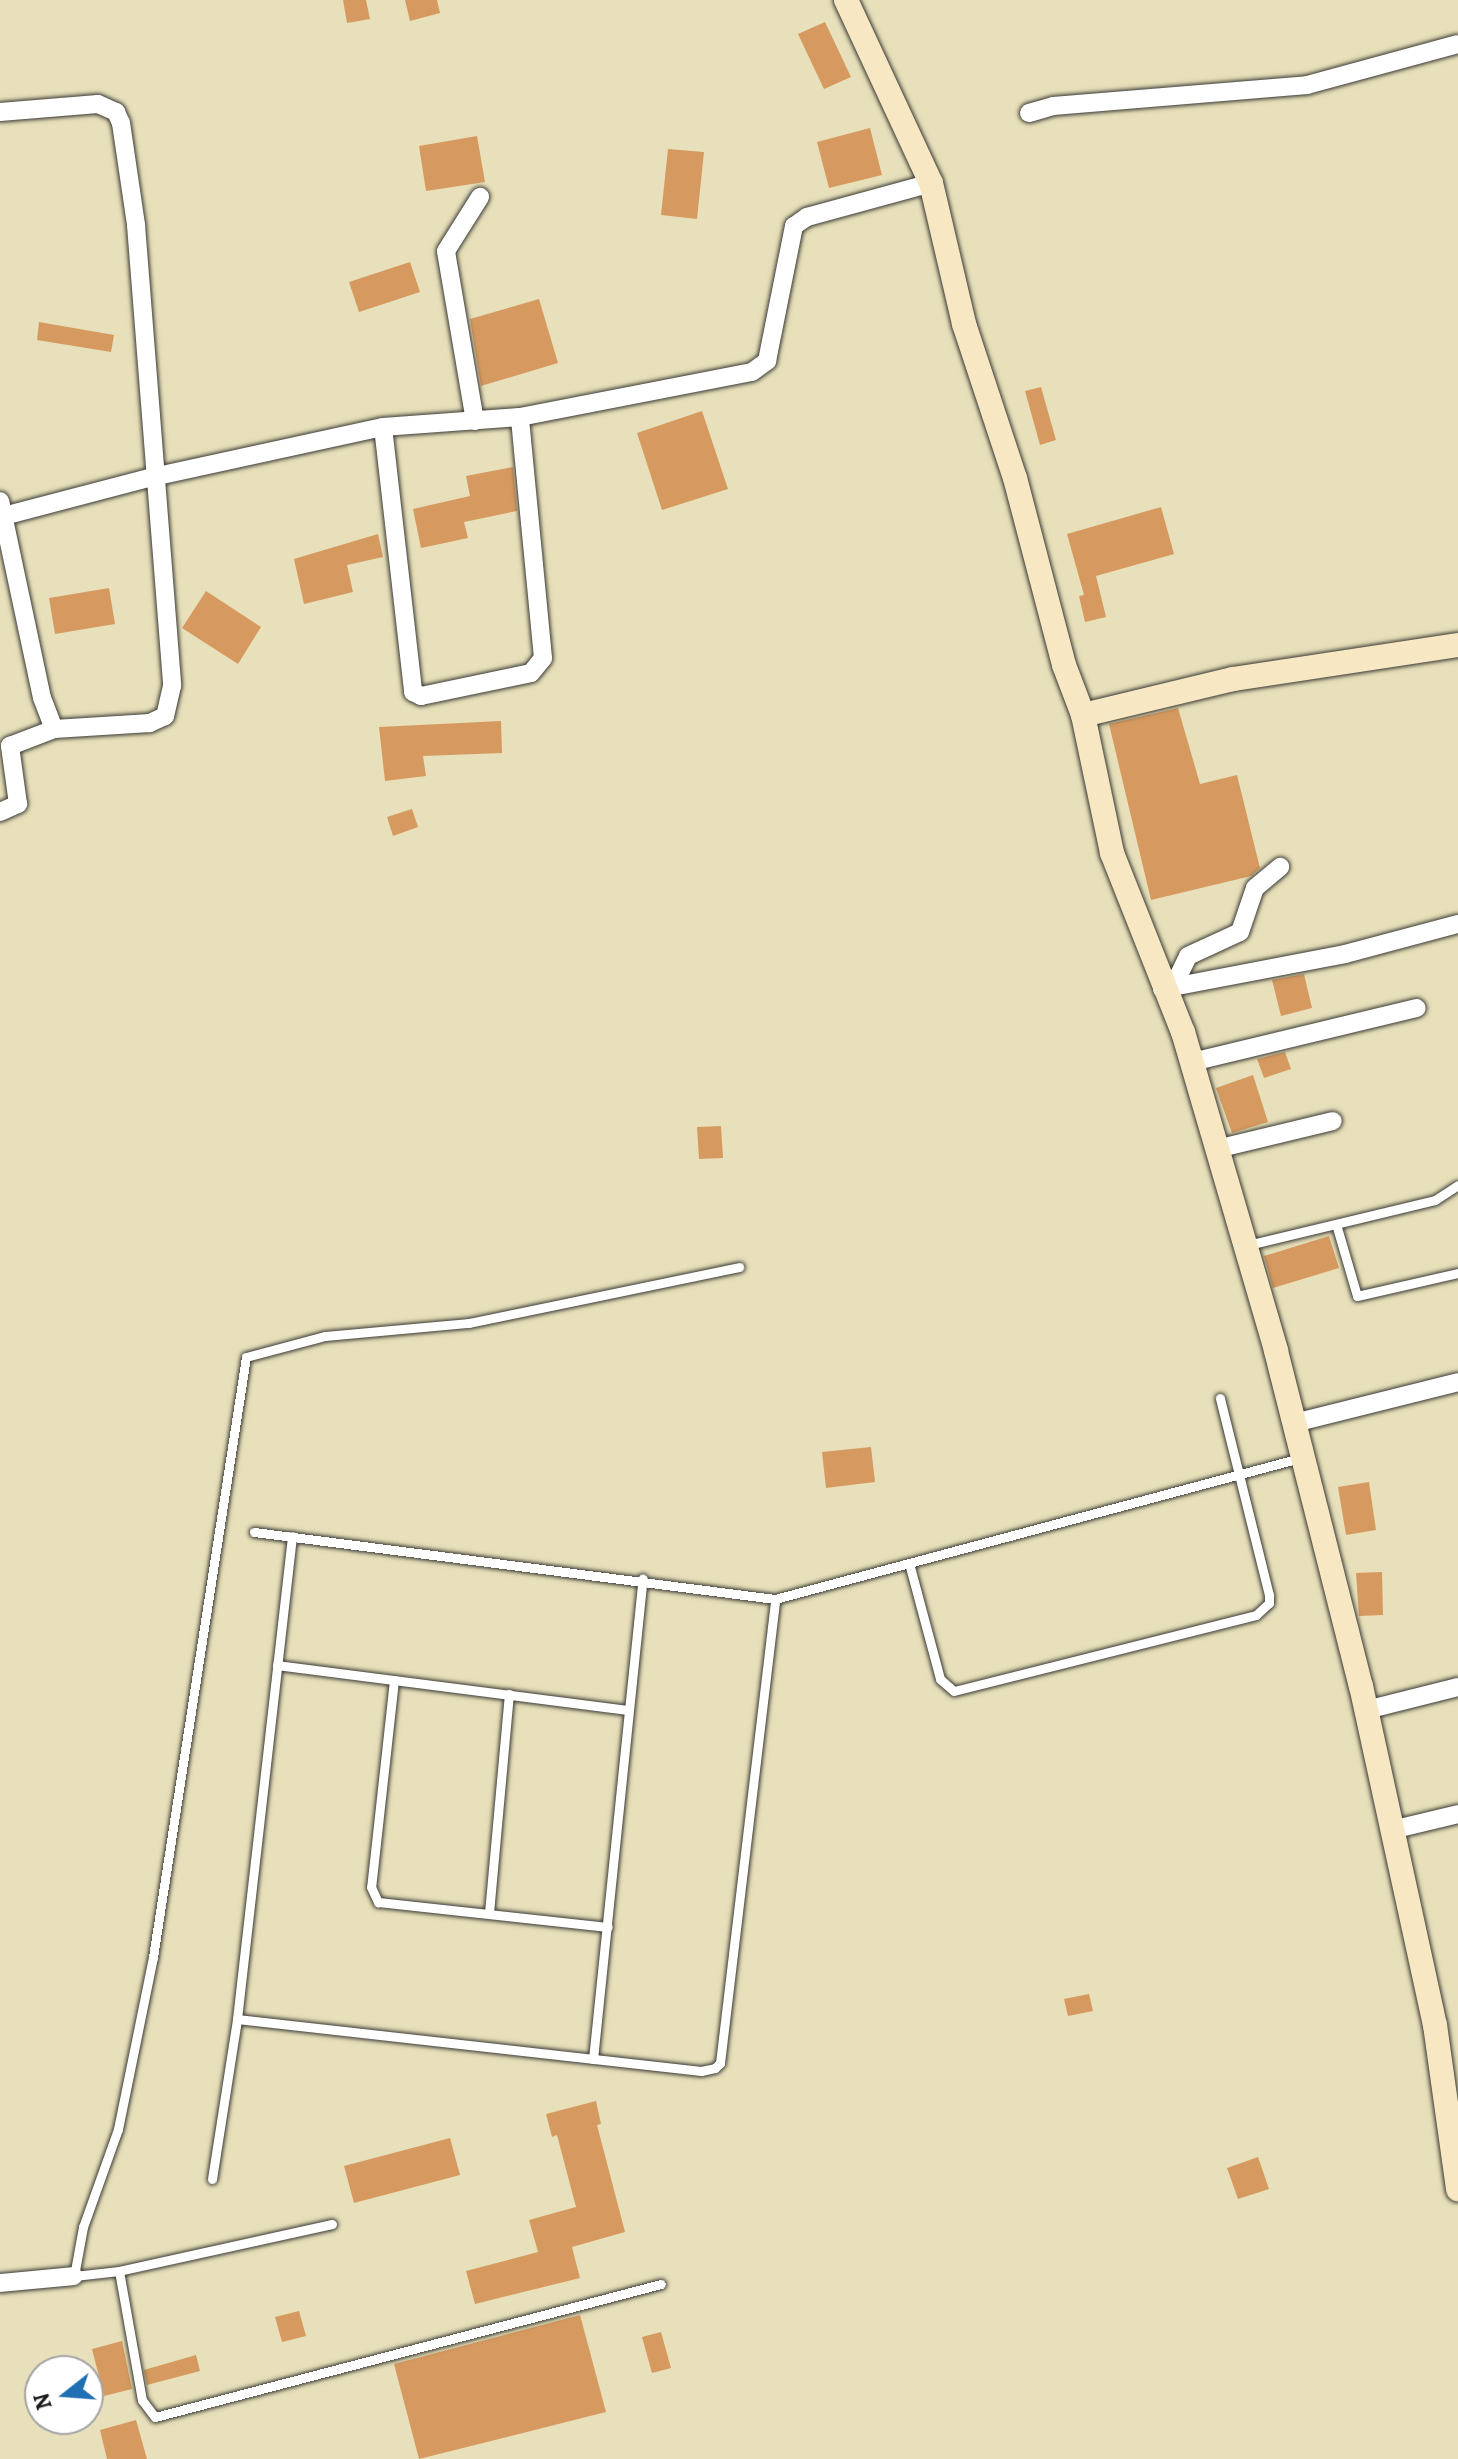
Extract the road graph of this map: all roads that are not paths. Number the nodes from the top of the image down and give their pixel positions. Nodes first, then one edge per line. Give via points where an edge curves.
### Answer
1 (846, 0) edge
2 (1458, 44) edge
3 (0, 112) edge
4 (1029, 113) dead end
5 (931, 183) junction
6 (480, 197) dead end
7 (520, 417) junction
8 (475, 421) junction
9 (383, 427) junction
10 (153, 477) junction
11 (0, 512) edge
12 (1458, 645) edge
13 (1083, 715) junction
14 (54, 729) junction
15 (0, 812) edge
16 (1280, 867) dead end
17 (1458, 924) edge
18 (1167, 988) junction
19 (1417, 1008) dead end
20 (1192, 1062) junction
21 (1333, 1121) dead end
22 (1217, 1149) junction
23 (1458, 1185) edge
24 (1336, 1224) junction
25 (1245, 1245) junction
26 (739, 1267) dead end
27 (1458, 1273) edge
28 (1458, 1382) edge
29 (1220, 1398) dead end
30 (1294, 1423) junction
31 (1303, 1457) junction
32 (1237, 1475) junction
33 (254, 1532) dead end
34 (292, 1536) junction
35 (909, 1563) junction
36 (643, 1579) junction
37 (775, 1599) junction
38 (277, 1665) junction
39 (394, 1680) junction
40 (1458, 1687) edge
41 (509, 1694) junction
42 (627, 1710) junction
43 (1366, 1710) junction
44 (1458, 1814) edge
45 (1392, 1830) junction
46 (489, 1913) junction
47 (608, 1927) junction
48 (237, 2019) junction
49 (593, 2059) junction
50 (212, 2179) dead end
51 (1458, 2189) edge
52 (332, 2224) dead end
53 (119, 2271) junction
54 (74, 2276) junction
55 (0, 2283) edge
56 (661, 2284) dead end

1 - 5 street
2 - 4 street via 1307,85 1053,106
3 - 10 street via 98,104 116,112 121,123 136,225
5 - 7 street via 807,217 794,226 767,361 752,372
5 - 13 street via 964,324
6 - 8 street via 446,251
7 - 8 street
7 - 9 street via 543,658 536,670 521,676 421,696 413,692
8 - 9 street
9 - 10 street
10 - 11 street
10 - 14 street via 171,708 150,723
11 - 14 street via 42,698
12 - 13 street via 1233,679
13 - 18 street via 1112,853
14 - 15 street via 10,746 18,804
16 - 18 street via 1255,888 1240,932 1188,956
17 - 18 street via 1345,954
18 - 20 street
19 - 20 street
20 - 22 street
21 - 22 street
22 - 25 street
23 - 24 lane via 1435,1200
24 - 25 lane
24 - 27 lane via 1357,1296
25 - 30 street
26 - 54 lane via 469,1323 325,1336 246,1357 153,1957 118,2129 83,2227
28 - 30 street
29 - 32 lane
30 - 31 street
31 - 32 lane
31 - 43 street
32 - 35 lane
32 - 35 lane via 1269,1595 1269,1603 1256,1615 954,1691 940,1679
33 - 34 lane
34 - 36 lane
34 - 38 lane
35 - 37 lane
36 - 37 lane
36 - 42 lane
37 - 49 lane via 720,2063 701,2071
38 - 39 lane
38 - 48 lane
39 - 41 lane
39 - 46 lane via 373,1896 384,1906
40 - 43 street
41 - 42 lane
41 - 46 lane
42 - 47 lane
43 - 45 street
44 - 45 street
45 - 51 street via 1435,2025
46 - 47 lane
47 - 49 lane
48 - 49 lane
48 - 50 lane
52 - 53 lane
53 - 54 lane
53 - 56 lane via 142,2400 155,2417
54 - 55 street

